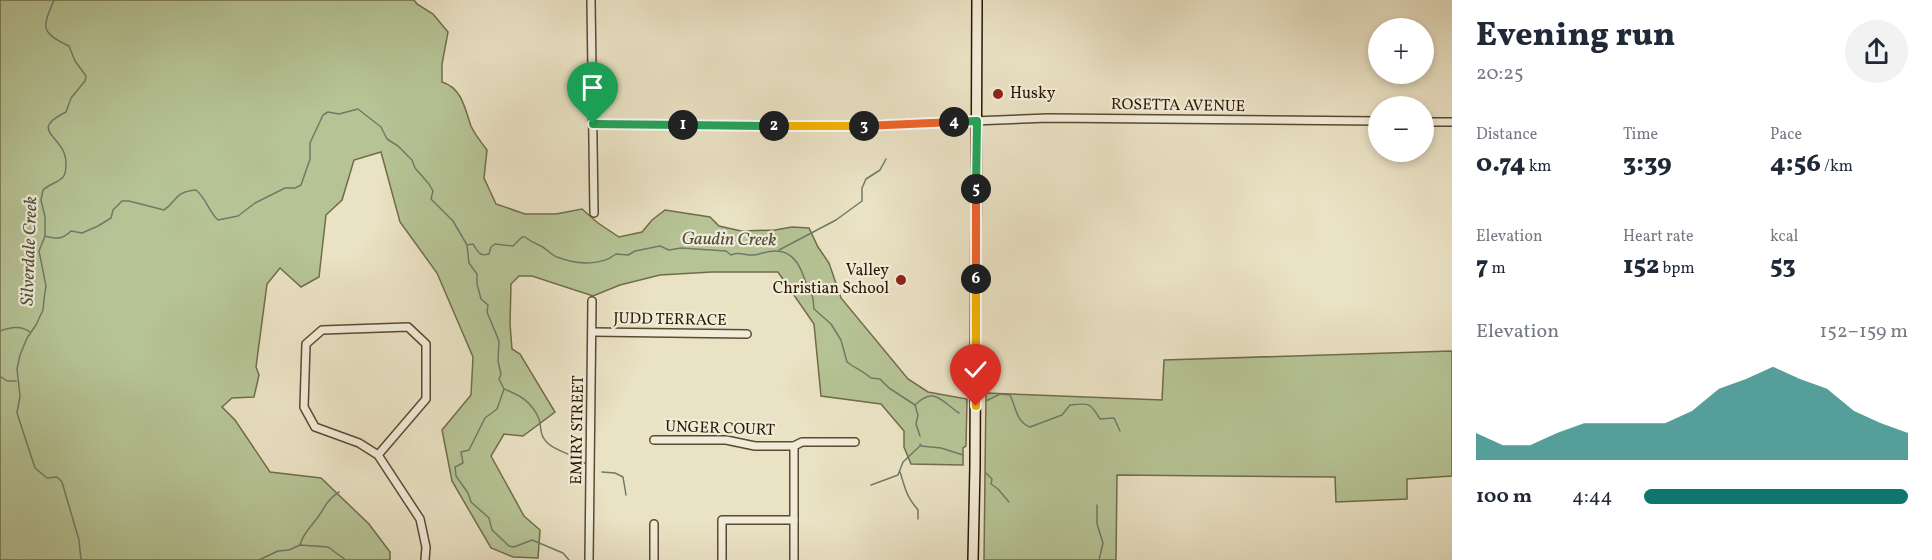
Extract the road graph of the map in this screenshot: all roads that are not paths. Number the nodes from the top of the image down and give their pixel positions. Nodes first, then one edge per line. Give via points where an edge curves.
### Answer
1 (977, 0) edge
2 (591, 2) dead end
3 (977, 121) junction
4 (1368, 121) edge
5 (1434, 122) edge
6 (1452, 122) edge
7 (593, 124) junction
8 (594, 213) dead end
9 (592, 301) dead end
10 (593, 332) junction
11 (747, 334) dead end
12 (654, 440) dead end
13 (855, 441) dead end
14 (794, 446) junction
15 (378, 455) junction
16 (794, 520) junction
17 (654, 524) dead end
18 (425, 560) edge
19 (589, 560) edge
20 (654, 560) edge
21 (722, 560) edge
22 (794, 560) edge
23 (973, 560) edge

1 - 3 main road
2 - 7 street
3 - 4 street, ROSETTA AVENUE
3 - 7 street, ROSETTA AVENUE via 848,126
3 - 23 main road
5 - 6 street
7 - 8 street
9 - 10 street, EMIRY STREET
10 - 11 street, JUDD TERRACE
10 - 19 street, EMIRY STREET
12 - 14 street, UNGER COURT via 726,440 755,446
13 - 14 street, UNGER COURT via 802,442
14 - 16 street
15 - 15 street via 426,399 426,344 408,327 322,330 306,344 304,407 315,427
15 - 18 street via 420,519
16 - 21 street via 722,520
16 - 22 street
17 - 20 street

